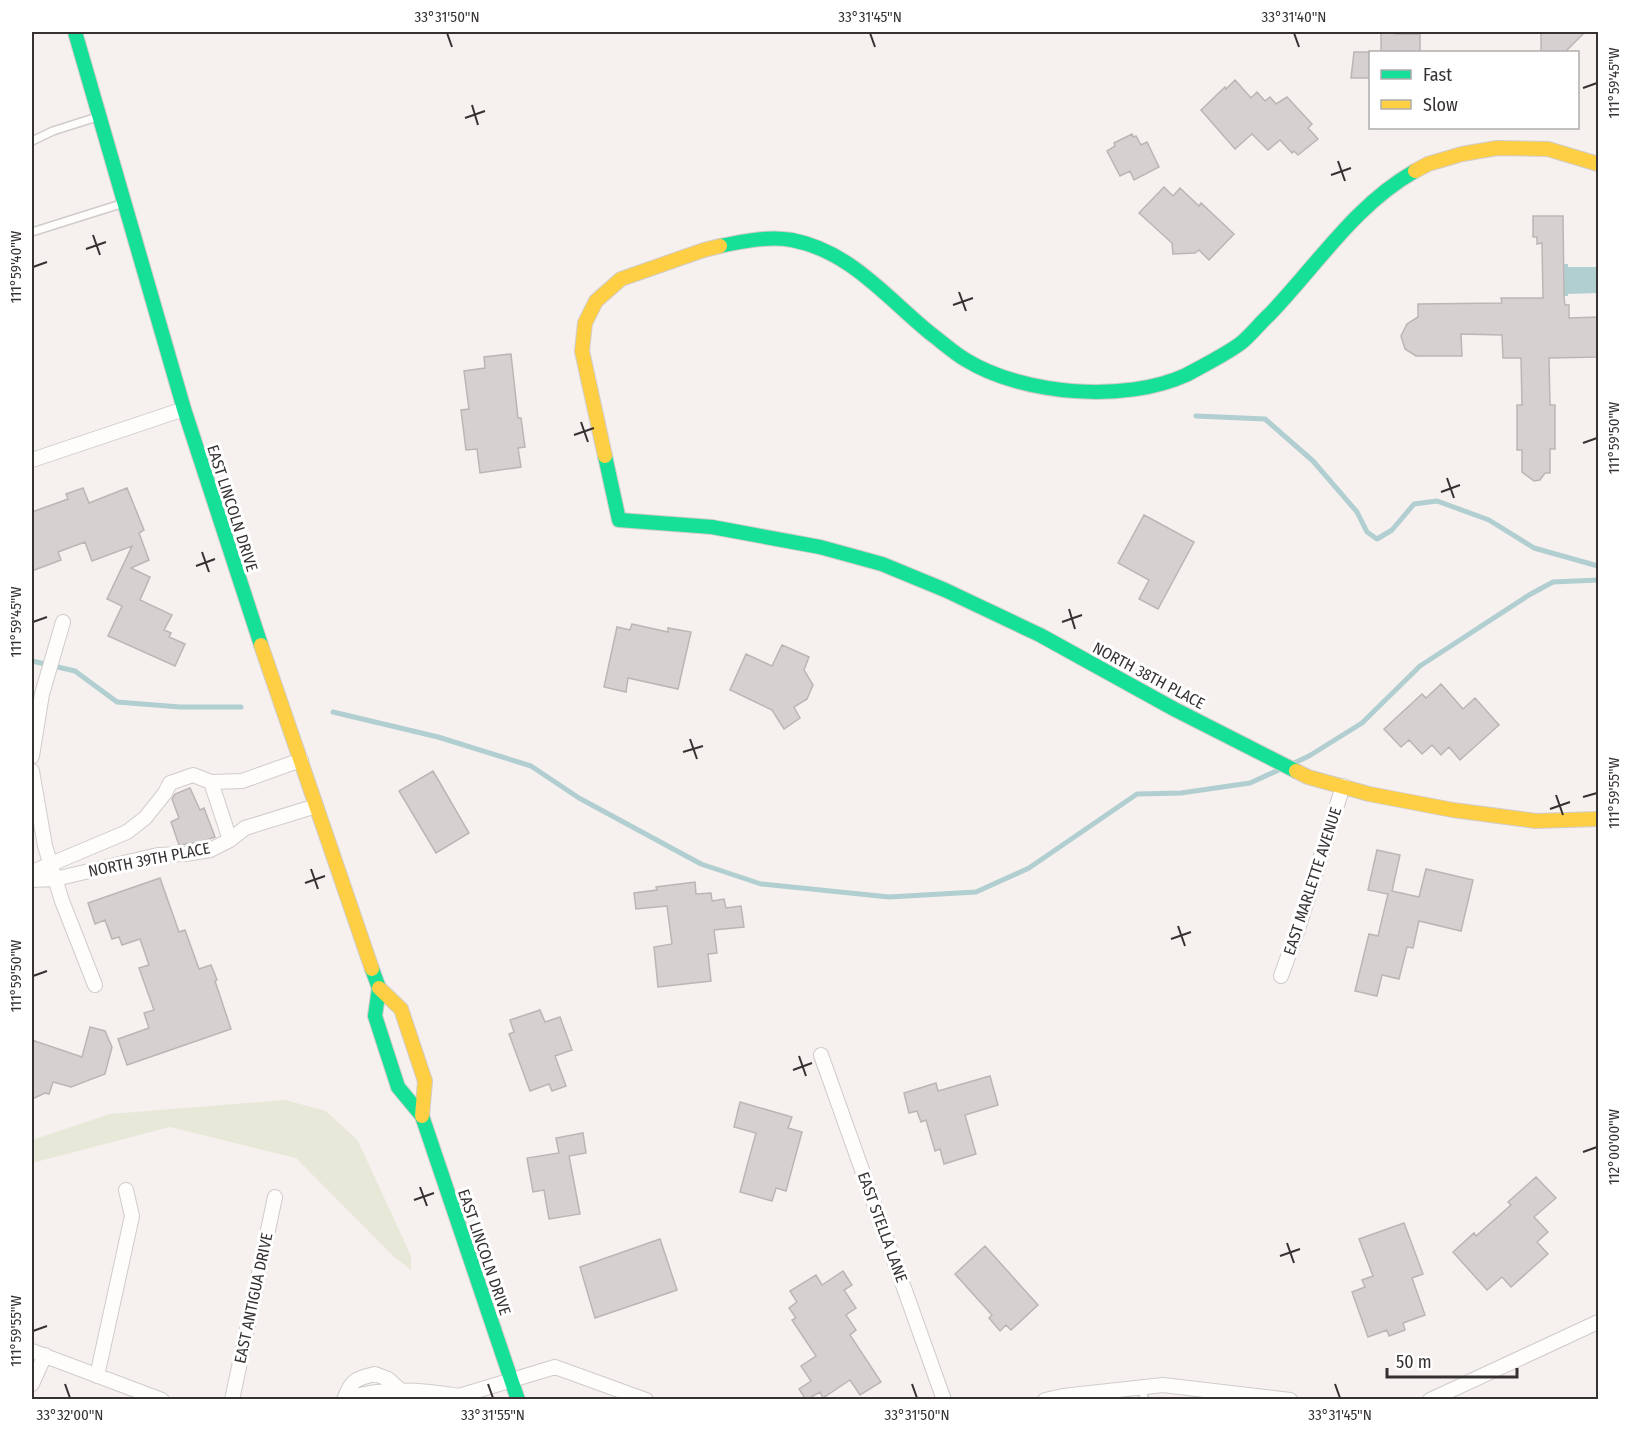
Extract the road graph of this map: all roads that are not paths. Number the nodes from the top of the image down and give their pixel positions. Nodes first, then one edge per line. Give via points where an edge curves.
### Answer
1 (75, 32) edge
2 (99, 116) junction
3 (32, 141) edge
4 (1599, 164) edge
5 (124, 203) junction
6 (32, 232) edge
7 (184, 409) junction
8 (32, 460) edge
9 (63, 622) dead end
10 (32, 756) edge
11 (301, 760) junction
12 (32, 771) edge
13 (211, 782) junction
14 (1343, 786) junction
15 (316, 806) junction
16 (1599, 819) edge
17 (230, 840) junction
18 (51, 863) junction
19 (32, 872) edge
20 (56, 879) junction
21 (32, 880) edge
22 (1281, 976) dead end
23 (95, 985) dead end
24 (379, 988) junction
25 (821, 1055) dead end
26 (422, 1116) junction
27 (126, 1190) dead end
28 (275, 1197) dead end
29 (1599, 1322) edge
30 (32, 1351) edge
31 (45, 1355) junction
32 (97, 1376) junction
33 (511, 1381) junction
34 (32, 1384) edge
35 (1143, 1394) edge
36 (465, 1395) edge
37 (162, 1400) edge
38 (232, 1400) edge
39 (345, 1400) edge
40 (518, 1400) edge
41 (646, 1400) edge
42 (944, 1400) edge
43 (1045, 1400) edge
44 (1290, 1400) edge
45 (1430, 1400) edge

1 - 2 street, EAST LINCOLN DRIVE
2 - 3 lane
2 - 5 street, EAST LINCOLN DRIVE
4 - 14 street, NORTH 38TH PLACE via 1548,149 1497,148 1428,164 1396,182 1360,212 1241,343 1185,375 1127,391 1073,393 1011,380 967,361 857,269 792,240 755,238 704,250 621,279 596,301 585,323 582,351 619,520 712,527 820,547 882,564 1040,635 1308,777
5 - 6 lane
5 - 7 street, EAST LINCOLN DRIVE
7 - 8 street
7 - 11 street, EAST LINCOLN DRIVE
9 - 10 street via 42,694
11 - 13 street, NORTH 39TH PLACE via 242,781
11 - 15 street, EAST LINCOLN DRIVE
12 - 18 street
13 - 17 street, NORTH 39TH PLACE
13 - 18 street, NORTH 39TH PLACE via 193,775 170,783 145,818 127,832
14 - 16 street, NORTH 38TH PLACE via 1453,810 1536,821
14 - 22 street, EAST MARLETTE AVENUE
15 - 17 street, NORTH 39TH PLACE via 245,828
15 - 24 street, EAST LINCOLN DRIVE
17 - 20 street, NORTH 39TH PLACE via 210,850 135,859
18 - 19 street, NORTH 39TH PLACE
18 - 20 street
20 - 21 street, NORTH 39TH PLACE
20 - 23 street
24 - 26 street, EAST LINCOLN DRIVE via 375,1016 398,1087
24 - 26 street, EAST LINCOLN DRIVE via 401,1009 425,1081
25 - 42 street, EAST STELLA LANE
26 - 33 street, EAST LINCOLN DRIVE
27 - 32 street via 132,1216
28 - 38 street, EAST ANTIGUA DRIVE
29 - 45 street
30 - 31 street
31 - 32 street
31 - 34 street
32 - 37 street
33 - 36 street
33 - 40 street, EAST LINCOLN DRIVE
33 - 41 street via 555,1367
35 - 43 street
35 - 44 street via 1163,1385
36 - 39 street via 401,1391 375,1374 349,1385

